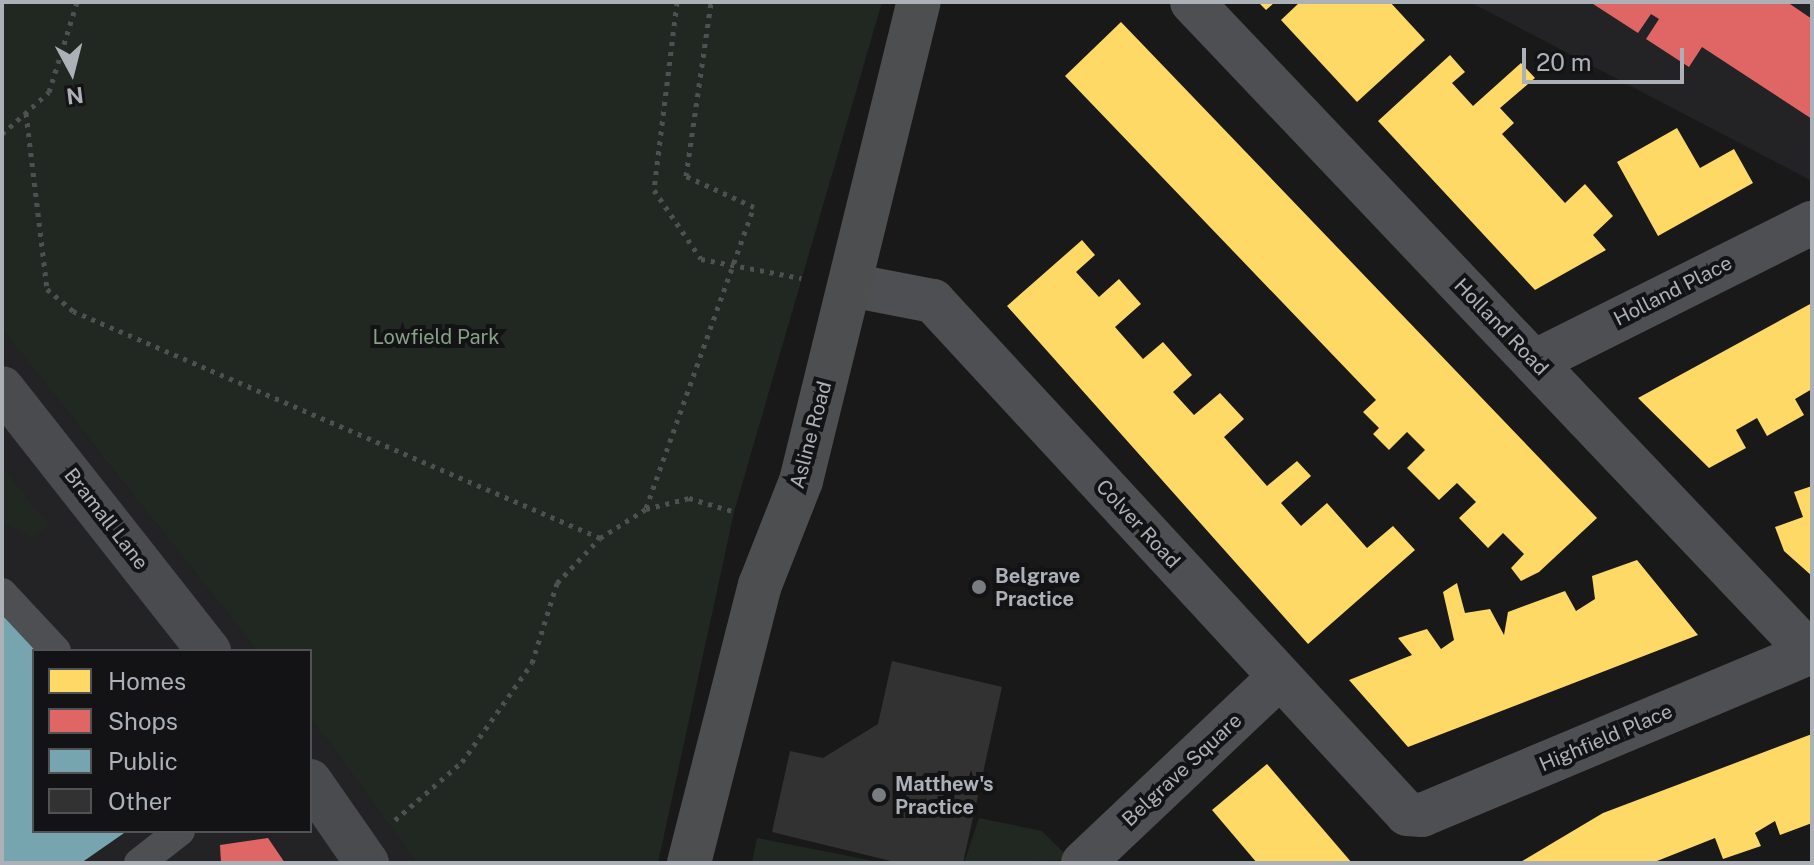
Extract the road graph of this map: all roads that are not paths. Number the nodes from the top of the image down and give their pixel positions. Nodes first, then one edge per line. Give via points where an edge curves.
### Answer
1 (919, 2) edge
2 (1192, 2) edge
3 (1812, 223) edge
4 (850, 285) junction
5 (1534, 362) junction
6 (2, 388) edge
7 (2, 593) edge
8 (54, 649) edge
9 (207, 649) edge
10 (1811, 652) edge
11 (1280, 677) junction
12 (312, 784) edge
13 (1400, 809) joint
14 (177, 833) edge
15 (361, 854) edge
16 (139, 863) edge
17 (689, 863) edge
18 (1083, 863) edge

1 - 4 street, Asline Road
2 - 5 street, Holland Road
3 - 5 street, Holland Place
4 - 11 street, Colver Road via 933,301
4 - 17 street, Asline Road via 801,481 760,585
5 - 10 street, Holland Road
6 - 9 highway, Bramall Lane
7 - 8 lane
10 - 13 street, Highfield Place via 1422,815
11 - 13 street, Colver Road
11 - 18 street, Belgrave Square
12 - 15 highway
14 - 16 lane

